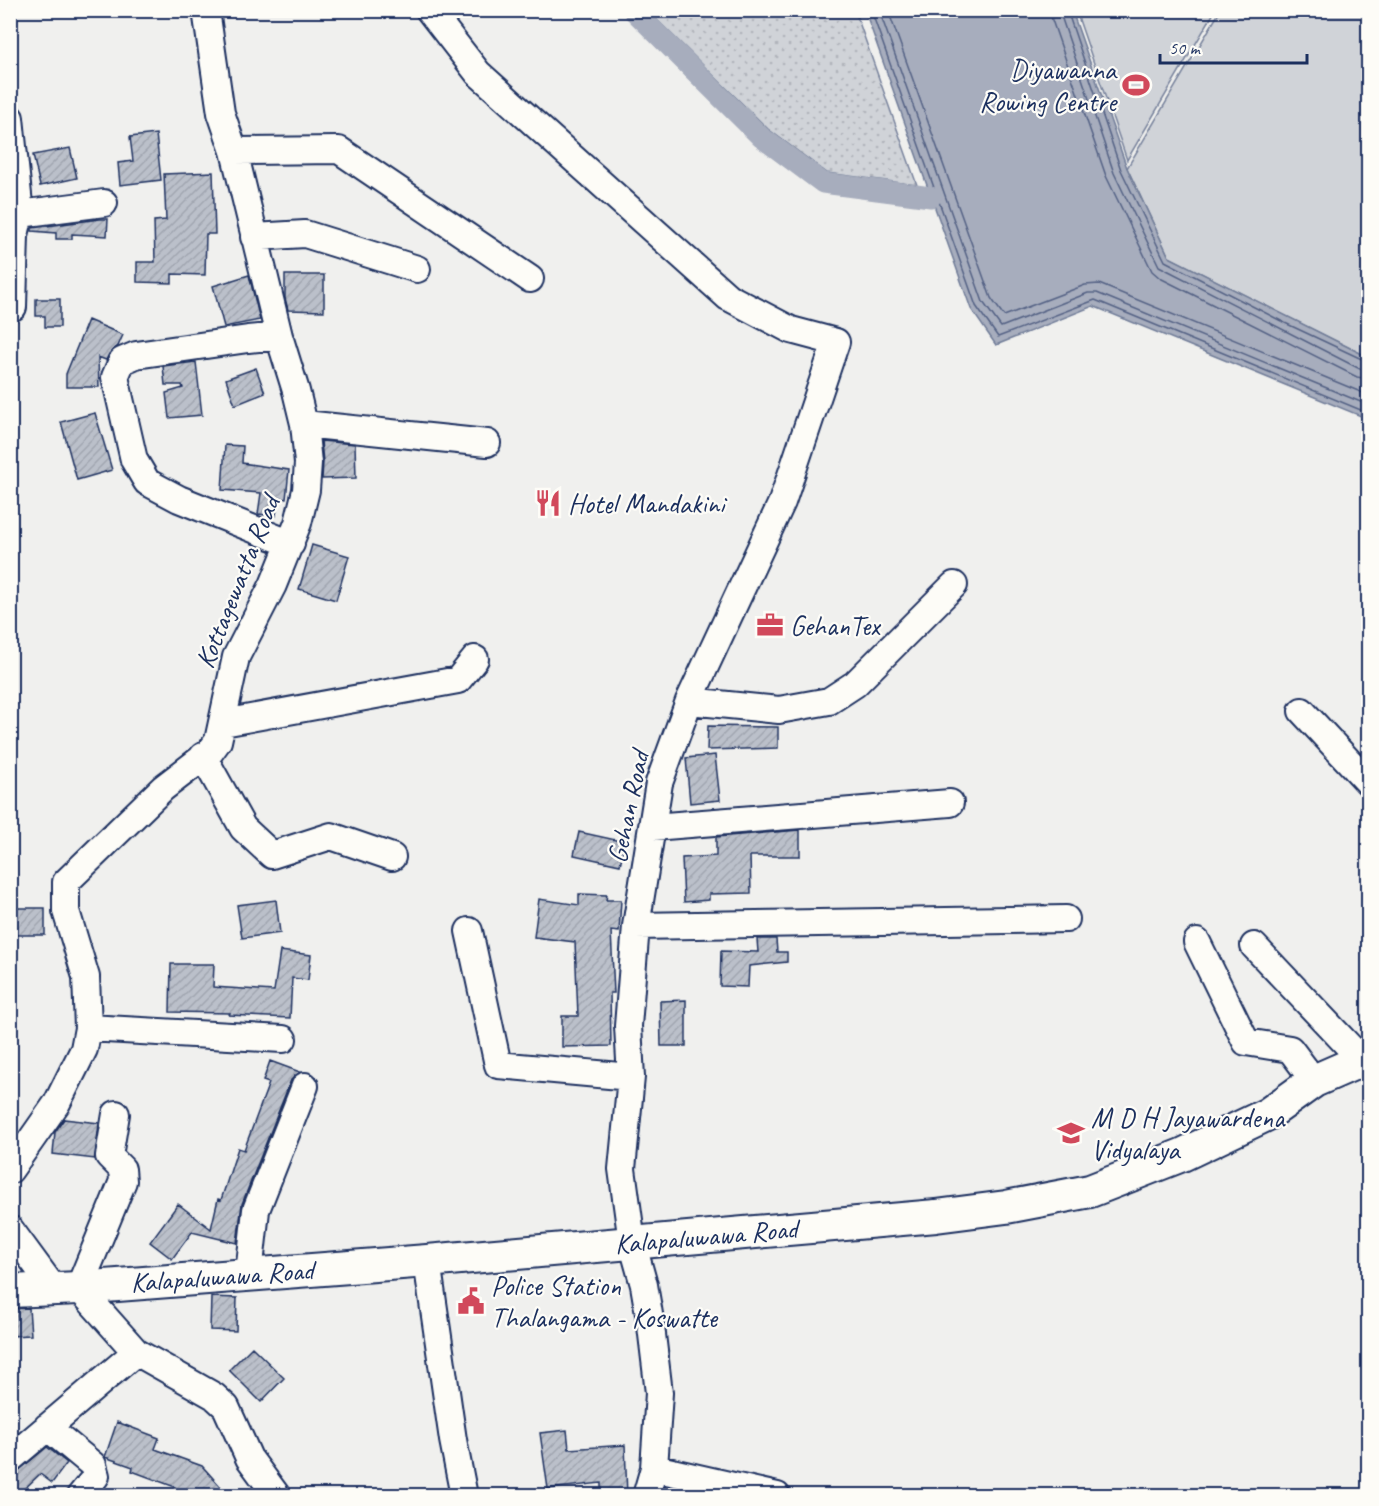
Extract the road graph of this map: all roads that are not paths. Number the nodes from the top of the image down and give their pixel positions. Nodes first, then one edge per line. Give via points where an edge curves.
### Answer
1 (206, 10) edge
2 (429, 10) edge
3 (10, 118) edge
4 (234, 151) junction
5 (104, 203) dead end
6 (15, 228) edge
7 (254, 237) junction
8 (417, 269) dead end
9 (530, 279) dead end
10 (13, 307) dead end
11 (279, 336) junction
12 (304, 424) junction
13 (487, 443) dead end
14 (291, 544) junction
15 (954, 585) dead end
16 (475, 659) dead end
17 (689, 702) junction
18 (1302, 711) dead end
19 (223, 723) junction
20 (202, 756) junction
21 (1368, 782) edge
22 (950, 803) dead end
23 (653, 827) junction
24 (392, 856) dead end
25 (1066, 919) dead end
26 (636, 926) junction
27 (469, 931) dead end
28 (1197, 942) dead end
29 (1254, 946) dead end
30 (88, 1028) junction
31 (283, 1039) dead end
32 (1365, 1058) edge
33 (631, 1077) junction
34 (1314, 1081) junction
35 (305, 1086) dead end
36 (116, 1114) dead end
37 (10, 1170) edge
38 (10, 1229) edge
39 (632, 1242) junction
40 (427, 1261) junction
41 (249, 1274) junction
42 (66, 1288) junction
43 (10, 1291) edge
44 (136, 1352) junction
45 (47, 1427) junction
46 (10, 1459) edge
47 (654, 1468) junction
48 (266, 1491) edge
49 (80, 1496) edge
50 (464, 1496) edge
51 (646, 1496) edge
52 (777, 1496) edge

1 - 4 street, Kottagewatta Road via 221,113
2 - 17 street, Gehan Road via 478,73 728,297 791,330 836,342 782,502
3 - 6 street
4 - 7 street, Kottagewatta Road
4 - 9 street via 339,150
5 - 6 street
6 - 10 street
7 - 8 street via 304,234
7 - 11 street, Kottagewatta Road
11 - 12 street, Kottagewatta Road
11 - 14 street via 136,355 122,361 115,377 134,460 147,482
12 - 13 street
12 - 14 street, Kottagewatta Road via 306,490
14 - 19 street, Kottagewatta Road via 236,657
15 - 17 street via 855,684 829,702 779,710
16 - 19 street via 458,680
17 - 23 street, Gehan Road via 659,783
18 - 21 street
19 - 20 street, Kottagewatta Road via 218,741
20 - 24 street via 243,828 273,855 332,836
20 - 30 street, Kottagewatta Road via 163,788 66,882 66,911 86,977
22 - 23 street
23 - 26 street, Gehan Road
25 - 26 street
26 - 33 street, Gehan Road via 627,1026
27 - 33 street via 498,1065
28 - 34 street via 1246,1042 1290,1048
29 - 32 street
30 - 31 street
30 - 37 street, Kottagewatta Road via 84,1048 57,1103
32 - 34 main road, Kalapaluwawa Road
33 - 39 street, Gehan Road via 622,1169
34 - 39 main road, Kalapaluwawa Road via 1268,1114 1182,1155 1090,1191 936,1216
35 - 41 street via 256,1210
36 - 42 street via 109,1156 122,1169 123,1181
38 - 42 street
39 - 40 main road, Kalapaluwawa Road
39 - 47 street, Gehan Road via 644,1286 659,1393
40 - 41 main road, Kalapaluwawa Road
40 - 50 street
41 - 42 main road, Kalapaluwawa Road
42 - 43 main road, Kalapaluwawa Road
42 - 44 street
44 - 45 street
44 - 48 street via 214,1396 226,1407
45 - 46 street
45 - 49 street via 93,1465 96,1476
47 - 51 street, Gehan Road
47 - 52 street

